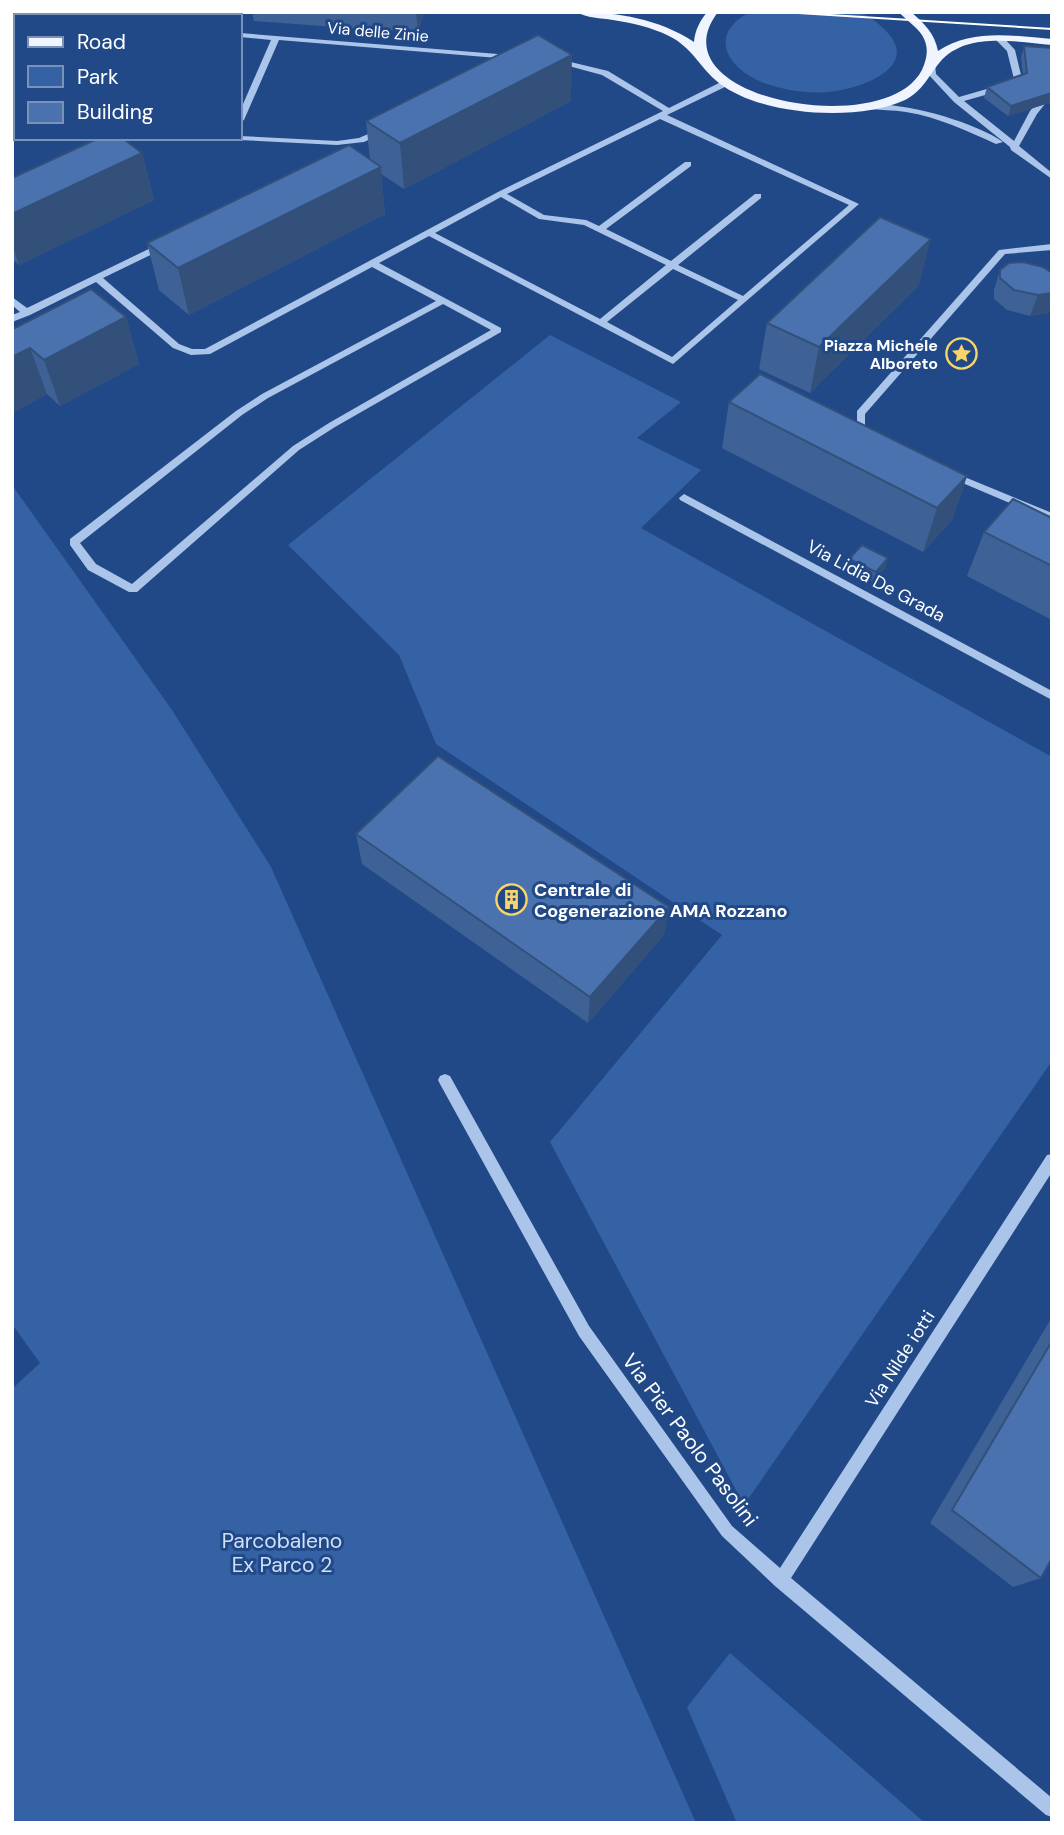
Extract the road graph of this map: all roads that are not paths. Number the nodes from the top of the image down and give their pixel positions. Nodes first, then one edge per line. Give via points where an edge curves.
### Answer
1 (582, 12) edge
2 (904, 12) edge
3 (711, 14) edge
4 (242, 35) edge
5 (276, 38) junction
6 (1000, 39) junction
7 (1052, 42) edge
8 (701, 54) junction
9 (526, 58) edge
10 (547, 60) edge
11 (932, 65) junction
12 (726, 83) junction
13 (1052, 89) edge
14 (957, 100) junction
15 (863, 108) junction
16 (669, 111) junction
17 (242, 115) edge
18 (659, 115) junction
19 (397, 122) edge
20 (242, 138) edge
21 (1014, 148) junction
22 (688, 164) dead end
23 (1052, 177) edge
24 (502, 194) junction
25 (758, 196) dead end
26 (600, 230) junction
27 (429, 233) junction
28 (171, 242) edge
29 (1052, 247) edge
30 (373, 263) junction
31 (673, 265) junction
32 (97, 278) junction
33 (12, 300) edge
34 (744, 300) junction
35 (442, 301) junction
36 (27, 313) junction
37 (12, 319) edge
38 (600, 323) junction
39 (874, 441) edge
40 (945, 471) edge
41 (684, 498) dead end
42 (1052, 517) edge
43 (1052, 696) edge
44 (445, 1080) dead end
45 (1052, 1160) edge
46 (727, 1531) joint
47 (780, 1580) junction
48 (1052, 1809) edge

1 - 8 main road via 662,28
2 - 11 main road via 929,39
3 - 8 main road via 699,35
4 - 5 street
5 - 9 street, Via delle Zinie
5 - 17 street
6 - 7 main road
6 - 11 main road via 959,42
6 - 14 street via 1011,50 1018,79
8 - 12 main road
10 - 16 street via 605,73
11 - 14 street via 935,78
11 - 15 main road via 909,91
12 - 15 main road via 753,97 791,107 822,111
12 - 16 street
13 - 21 street
14 - 21 street
15 - 21 street via 920,111
16 - 18 street
18 - 24 street
18 - 34 street via 855,204
19 - 20 street via 361,140 337,144
21 - 23 street
22 - 26 street
24 - 26 street via 542,218 586,223
24 - 27 street
25 - 31 street
26 - 31 street
27 - 30 street
27 - 38 street
28 - 32 street
29 - 39 street via 1002,252 860,413 860,427
30 - 32 street via 207,352 176,346
30 - 35 street
31 - 34 street
31 - 38 street
32 - 36 street
33 - 36 street
34 - 38 street via 673,361
35 - 35 street via 498,330 296,449 133,589 92,568 74,542 239,413
36 - 37 street
40 - 42 street
41 - 43 street, Via Lidia De Grada
44 - 46 street, Via Pier Paolo Pasolini via 584,1331
45 - 47 street, Via Nilde iotti
46 - 47 street, Via Pier Paolo Pasolini
47 - 48 street, Via Pier Paolo Pasolini

